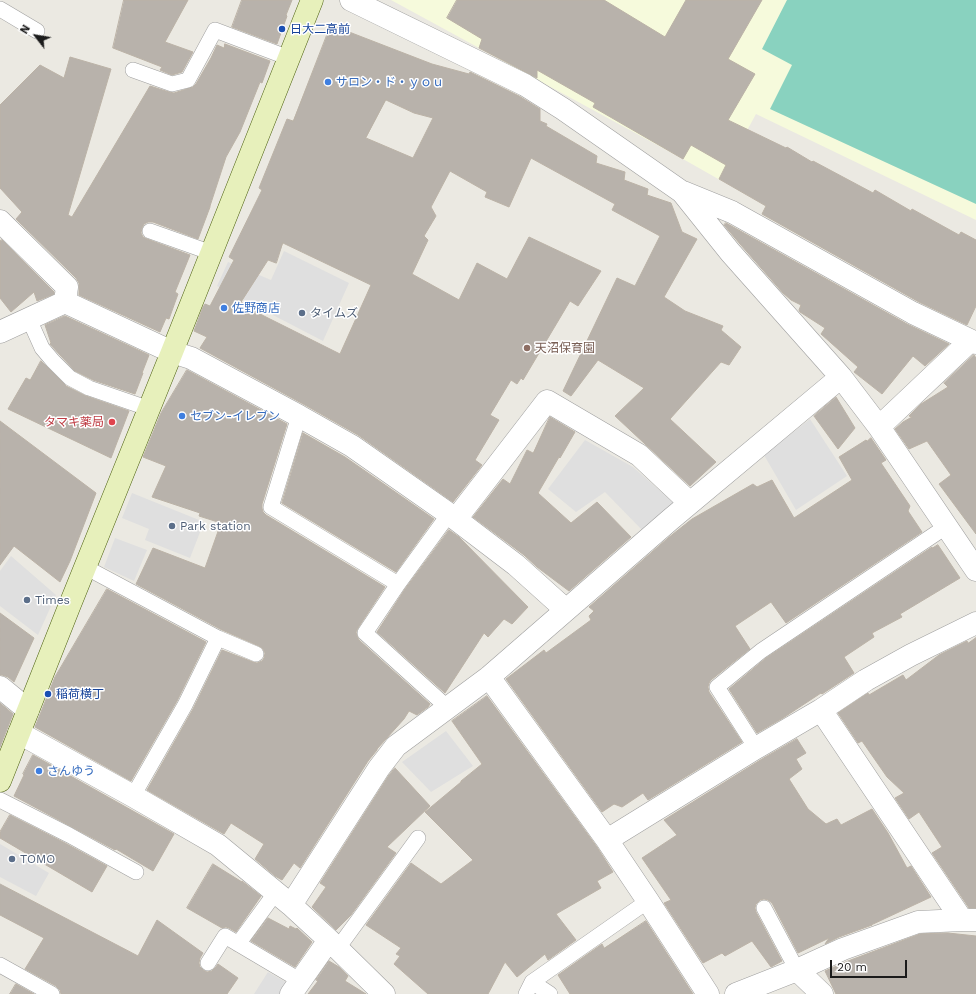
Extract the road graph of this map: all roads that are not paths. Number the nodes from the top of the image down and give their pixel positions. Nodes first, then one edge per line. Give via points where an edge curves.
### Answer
1 (312, 0) edge
2 (351, 0) edge
3 (0, 9) edge
4 (37, 30) dead end
5 (289, 58) junction
6 (134, 70) dead end
7 (682, 192) junction
8 (0, 221) edge
9 (150, 231) dead end
10 (212, 253) junction
11 (65, 302) junction
12 (29, 318) junction
13 (0, 332) edge
14 (973, 342) edge
15 (172, 352) junction
16 (841, 377) junction
17 (150, 409) junction
18 (299, 416) junction
19 (879, 427) junction
20 (690, 503) junction
21 (452, 516) junction
22 (947, 526) junction
23 (85, 567) junction
24 (976, 570) edge
25 (398, 584) junction
26 (566, 610) junction
27 (976, 623) edge
28 (218, 638) junction
29 (256, 654) dead end
30 (489, 677) junction
31 (0, 687) edge
32 (448, 708) junction
33 (28, 710) junction
34 (821, 710) junction
35 (19, 734) junction
36 (756, 748) junction
37 (0, 781) edge
38 (133, 796) junction
39 (0, 800) edge
40 (418, 838) dead end
41 (607, 840) junction
42 (136, 872) dead end
43 (283, 899) junction
44 (648, 901) junction
45 (764, 908) dead end
46 (969, 920) edge
47 (238, 944) junction
48 (334, 944) junction
49 (208, 963) dead end
50 (0, 966) edge
51 (797, 970) junction
52 (296, 987) edge
53 (529, 988) edge
54 (52, 994) edge
55 (384, 994) edge
56 (550, 994) edge
57 (708, 994) edge
58 (736, 994) edge
59 (822, 994) edge

1 - 5 street
2 - 7 street via 525,85
3 - 4 lane
5 - 6 lane via 214,30 188,80 172,84
5 - 10 street
7 - 14 street via 732,212 913,313
7 - 16 street via 730,252
8 - 11 street via 67,287
9 - 10 lane
10 - 15 street
11 - 12 street
11 - 15 street
12 - 13 street
12 - 17 lane via 42,348 70,378 89,388
14 - 19 street
15 - 17 street
15 - 18 street via 191,358
16 - 19 street
16 - 20 street
17 - 23 street
18 - 21 street via 352,446
18 - 25 lane via 271,507
19 - 22 street
20 - 21 street via 639,455 547,400
20 - 26 street
21 - 25 lane
21 - 26 street via 516,565
22 - 24 street
22 - 36 lane via 761,651 717,687
23 - 28 lane
23 - 33 street
25 - 32 lane via 365,633
26 - 30 street
27 - 34 street via 866,680
28 - 29 lane
28 - 38 lane via 185,705
30 - 32 street
30 - 41 street
31 - 33 street
32 - 43 street via 396,746
33 - 35 street
34 - 36 street
34 - 46 street
35 - 37 street
35 - 38 street
36 - 41 street
38 - 43 street via 218,845
39 - 42 lane
40 - 48 lane
41 - 44 street
43 - 47 lane
43 - 48 street
44 - 53 lane
44 - 57 street
45 - 51 lane
46 - 51 street via 918,922 843,949
47 - 49 lane via 225,936
47 - 52 lane
48 - 52 street
48 - 55 street
50 - 54 lane
51 - 58 street
51 - 59 street
53 - 56 lane

